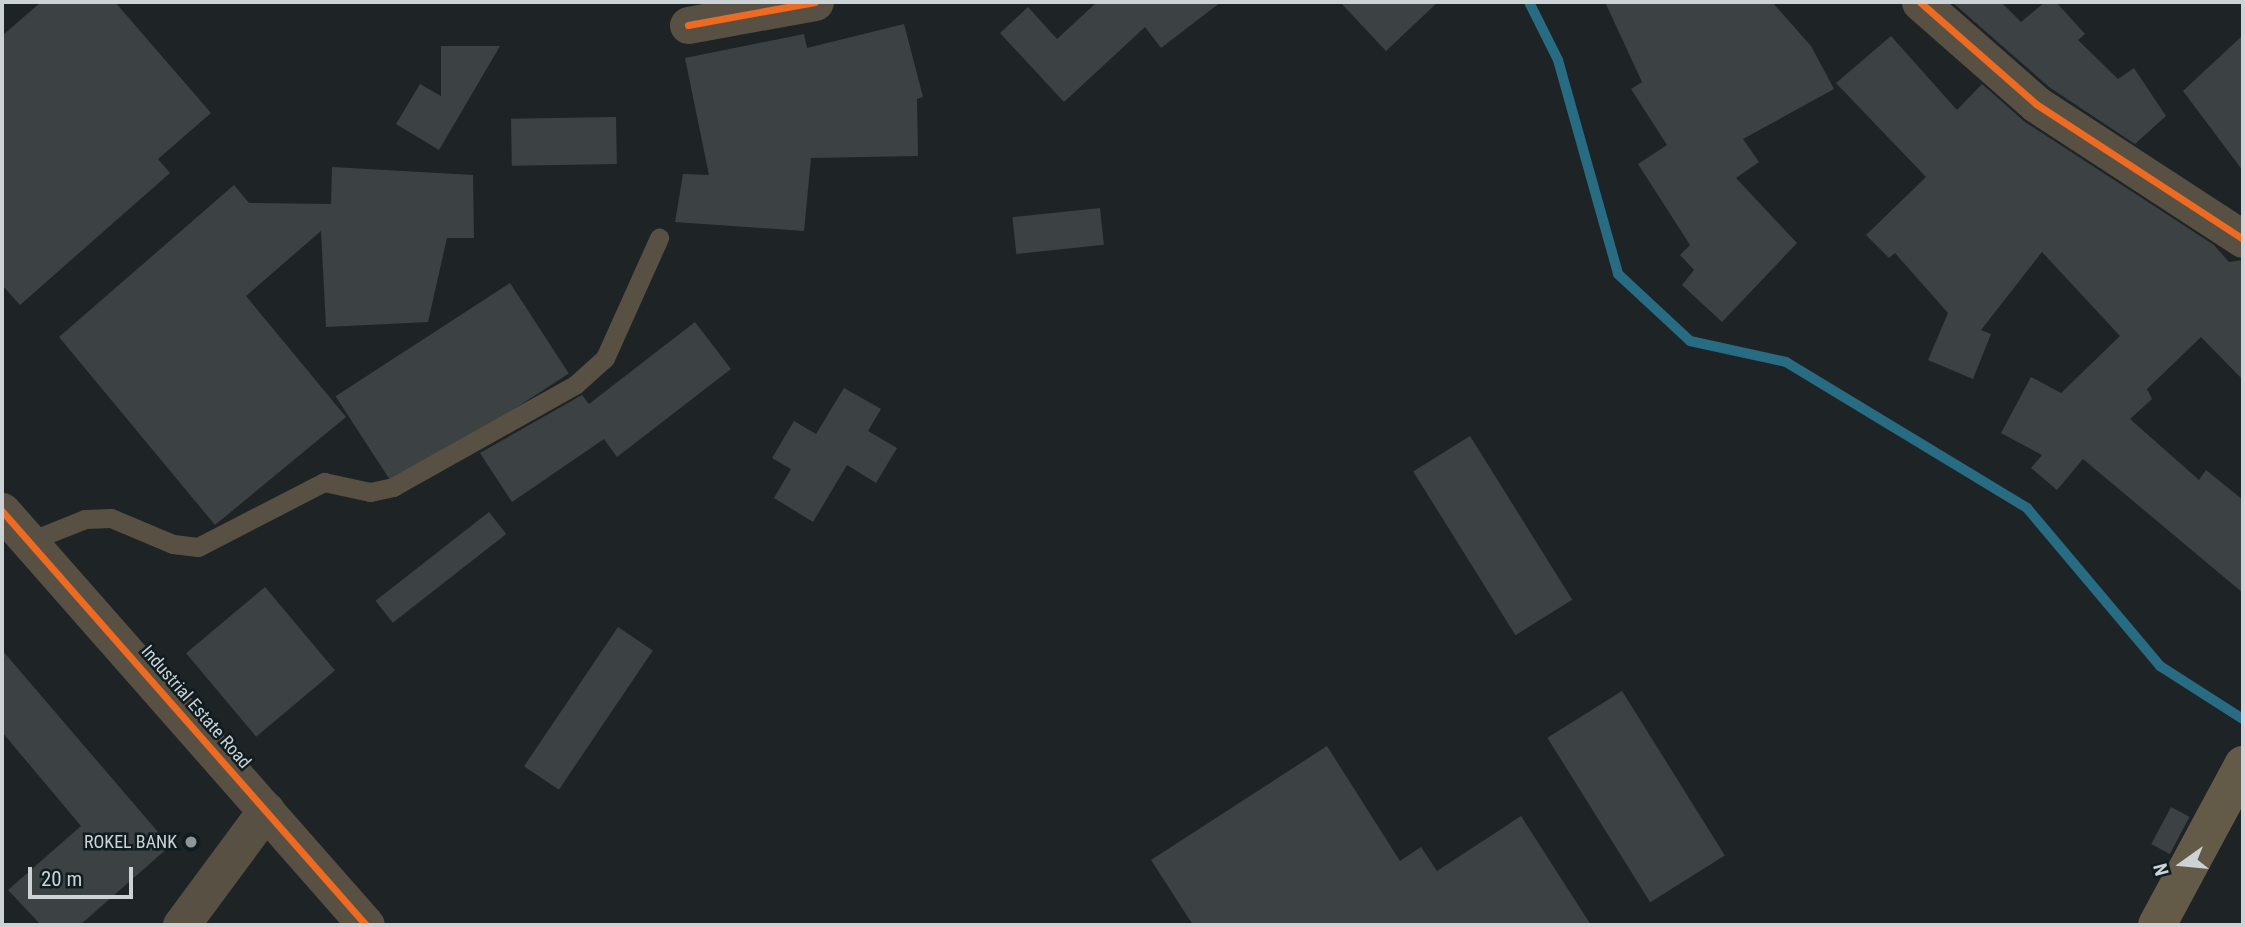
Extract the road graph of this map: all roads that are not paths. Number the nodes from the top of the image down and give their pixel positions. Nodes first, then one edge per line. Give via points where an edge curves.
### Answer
1 (815, 2) edge
2 (1920, 2) edge
3 (688, 25) dead end
4 (659, 238) dead end
5 (2243, 239) edge
6 (2, 511) edge
7 (30, 541) junction
8 (2243, 765) edge
9 (266, 810) junction
10 (181, 925) edge
11 (366, 925) edge
12 (2157, 925) edge

1 - 3 street
2 - 5 street via 2036,104
4 - 7 lane via 605,358 575,385 393,487 370,492 324,482 198,547 173,544 111,517 85,519
6 - 7 street, Industrial Estate Road
7 - 9 street, Industrial Estate Road
8 - 12 main road
9 - 10 street
9 - 11 street, Industrial Estate Road

